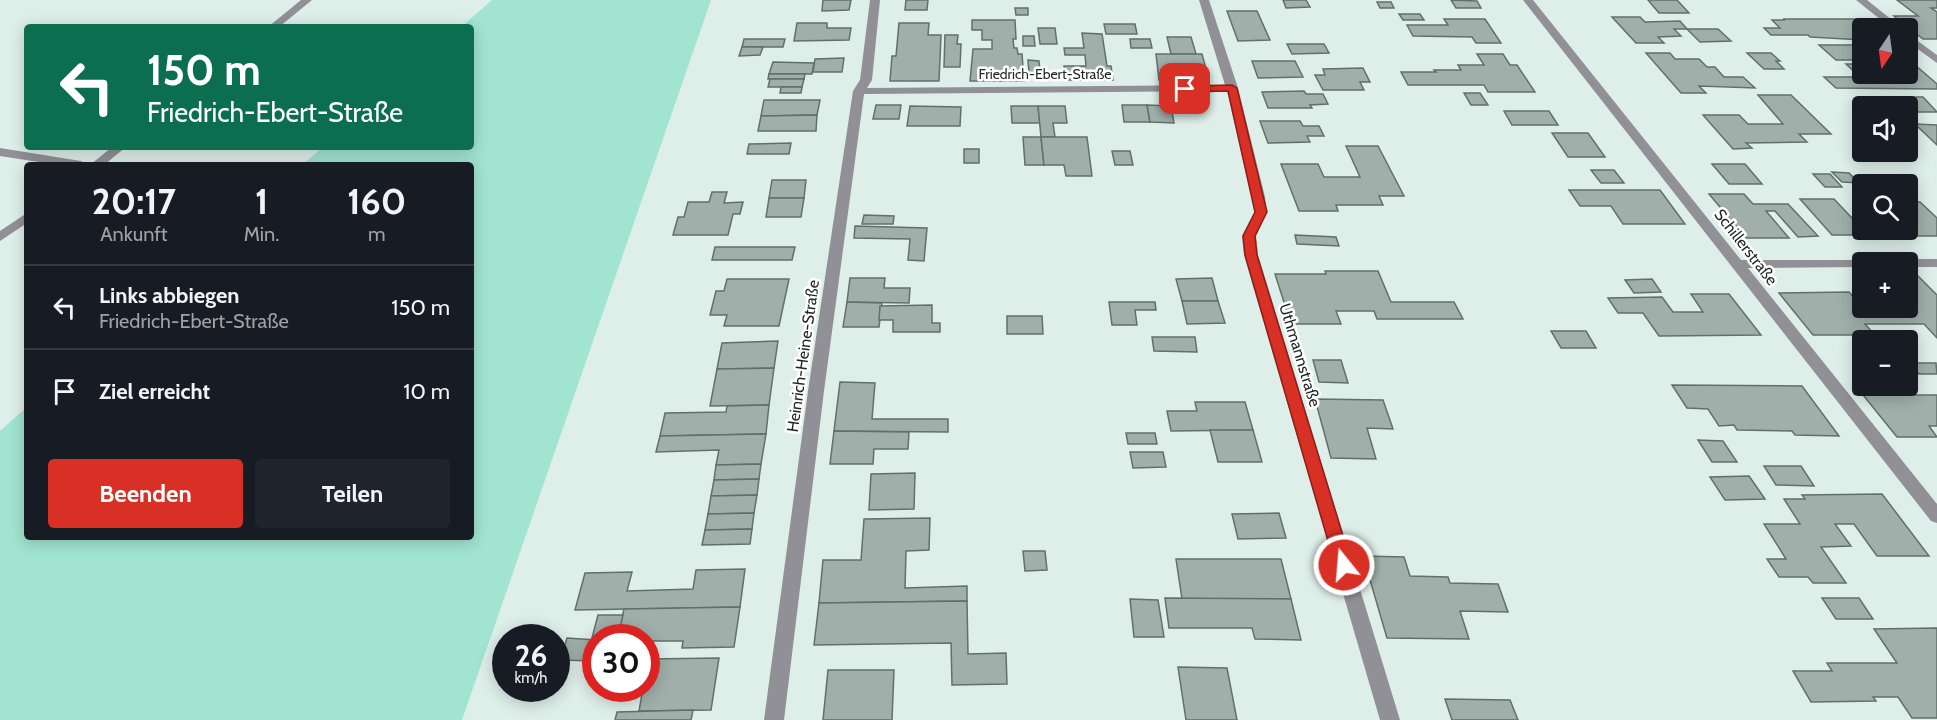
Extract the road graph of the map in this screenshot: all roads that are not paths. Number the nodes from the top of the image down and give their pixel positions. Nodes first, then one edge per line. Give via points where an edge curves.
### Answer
1 (307, 0) edge
2 (875, 0) edge
3 (1204, 0) edge
4 (1528, 0) edge
5 (1861, 0) edge
6 (1885, 18) edge
7 (277, 24) edge
8 (1918, 45) edge
9 (1937, 60) edge
10 (1232, 88) junction
11 (859, 91) junction
12 (116, 150) edge
13 (0, 152) edge
14 (62, 162) edge
15 (100, 162) edge
16 (24, 219) edge
17 (0, 237) edge
18 (1852, 263) edge
19 (1918, 263) edge
20 (1937, 263) edge
21 (1739, 264) junction
22 (1937, 516) edge
23 (774, 720) edge
24 (1390, 720) edge

1 - 7 street
2 - 11 street, Heinrich-Heine-Straße via 866,80
3 - 10 street, Uthmannstraße
4 - 21 street, Schillerstraße
5 - 6 street
8 - 9 street
10 - 11 street, Friedrich-Ebert-Straße
10 - 24 street, Uthmannstraße via 1261,212 1249,236 1251,255
11 - 23 street, Heinrich-Heine-Straße
12 - 15 street
13 - 14 street
16 - 17 street
18 - 21 street
19 - 20 street
21 - 22 street, Schillerstraße

